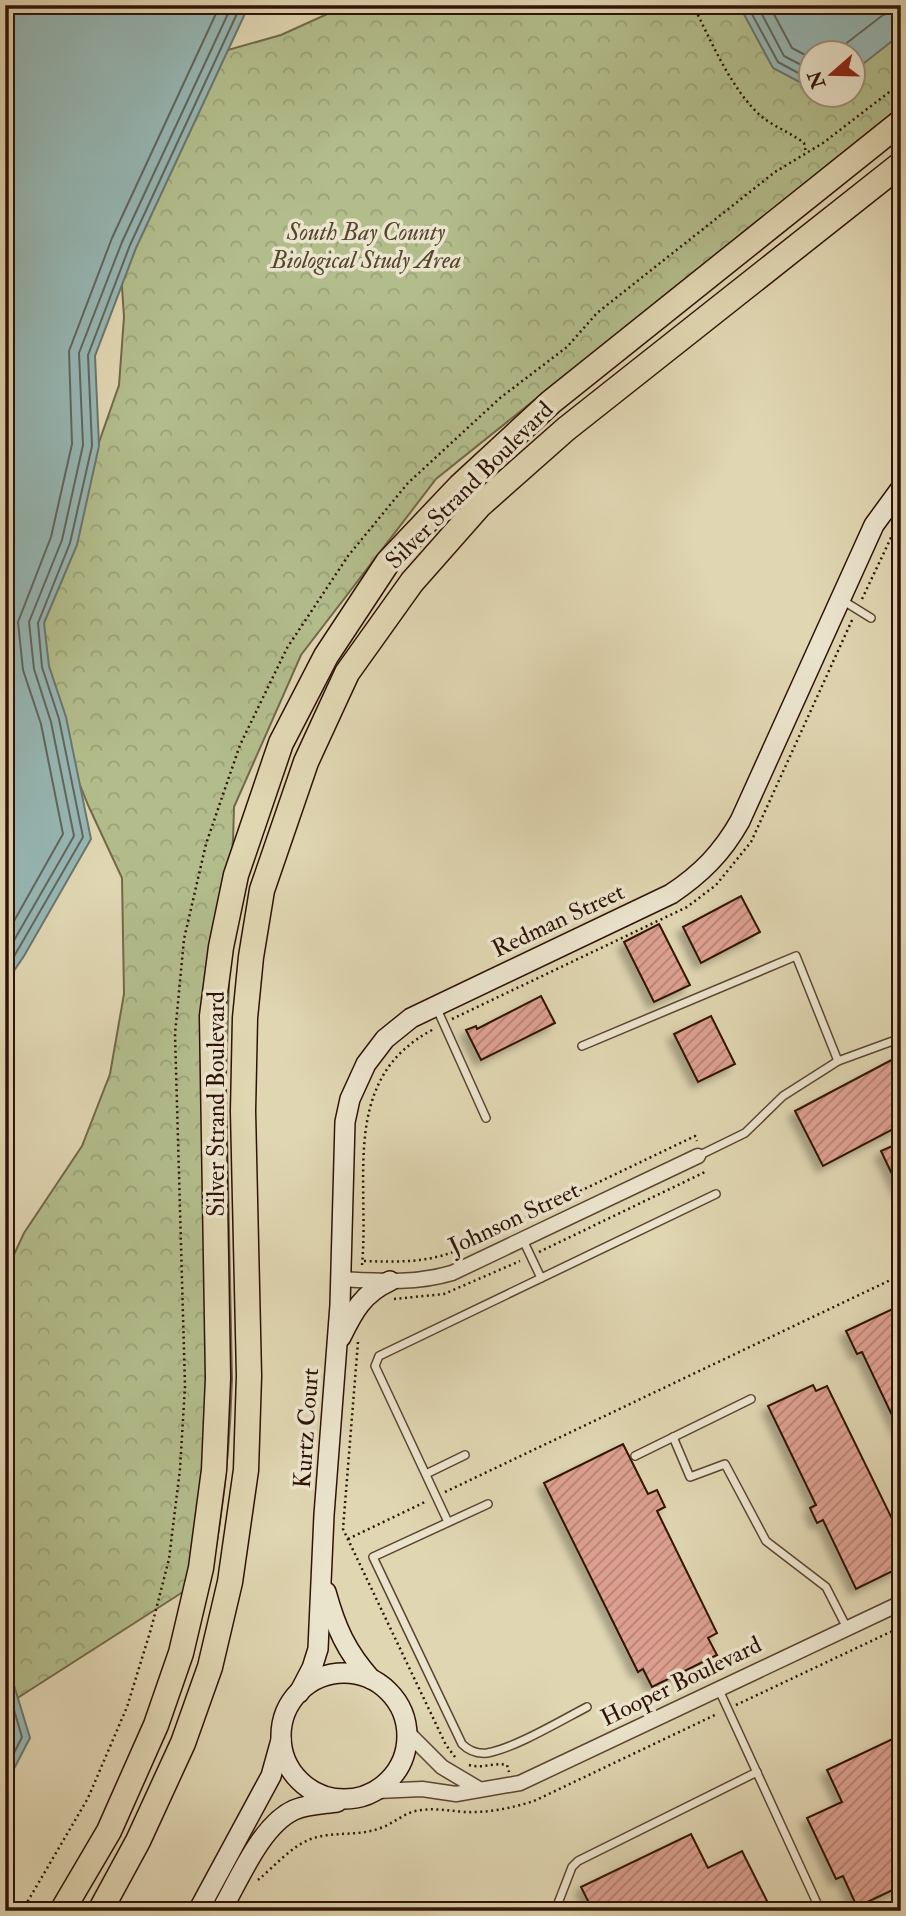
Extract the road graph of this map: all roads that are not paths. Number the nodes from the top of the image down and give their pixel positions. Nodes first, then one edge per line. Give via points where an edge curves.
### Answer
1 (901, 122) edge
2 (901, 164) edge
3 (901, 488) edge
4 (840, 599) junction
5 (871, 618) dead end
6 (435, 1005) junction
7 (901, 1038) edge
8 (582, 1046) dead end
9 (838, 1061) junction
10 (486, 1118) dead end
11 (701, 1155) joint
12 (716, 1194) dead end
13 (523, 1240) junction
14 (541, 1278) junction
15 (341, 1279) junction
16 (390, 1281) junction
17 (334, 1380) junction
18 (751, 1399) dead end
19 (673, 1437) junction
20 (465, 1455) dead end
21 (635, 1456) dead end
22 (426, 1474) junction
23 (488, 1504) dead end
24 (448, 1522) junction
25 (323, 1580) junction
26 (901, 1603) edge
27 (847, 1629) junction
28 (372, 1680) junction
29 (719, 1690) junction
30 (299, 1693) junction
31 (587, 1707) dead end
32 (407, 1732) junction
33 (281, 1736) junction
34 (757, 1772) junction
35 (479, 1788) junction
36 (377, 1791) junction
37 (354, 1799) junction
38 (816, 1901) dead end
39 (62, 1911) edge
40 (100, 1911) edge
41 (198, 1911) edge
42 (221, 1911) edge
43 (555, 1911) edge

1 - 39 highway, Silver Strand Boulevard via 551,402 460,486 388,562 326,656 281,743 236,875 212,1016 218,1378 214,1470 201,1568 181,1653 156,1725 109,1830
2 - 40 highway, Silver Strand Boulevard via 566,429 479,506 412,582 347,673 306,762 262,890 244,1018 249,1376 246,1470 230,1582 210,1667 183,1743
3 - 4 street, Redman Street via 874,525
4 - 5 lane
4 - 6 street, Redman Street via 740,821 705,869 671,894
6 - 10 lane
6 - 15 street, Redman Street via 403,1024 377,1048 350,1099 345,1122
7 - 9 lane
8 - 9 lane via 796,956
9 - 11 lane via 783,1096 745,1133
11 - 13 street, Johnson Street
12 - 14 lane
13 - 14 lane
13 - 16 street, Johnson Street via 452,1273
14 - 22 lane via 379,1356 375,1366
15 - 16 street, Johnson Street
15 - 17 street, Kurtz Court
16 - 17 street via 365,1297 352,1315 341,1337
17 - 25 street, Kurtz Court
18 - 19 lane
19 - 21 lane
19 - 27 lane via 690,1477 725,1464 766,1541 827,1587
20 - 22 lane
22 - 24 lane
23 - 24 lane
24 - 31 lane via 373,1558 462,1744 469,1751 487,1753
25 - 28 street, Kurtz Court via 343,1642
25 - 30 street, Kurtz Court via 318,1649
26 - 27 street, Hooper Boulevard
27 - 29 street, Hooper Boulevard
28 - 30 street via 341,1673 318,1679
28 - 32 street via 390,1693 402,1711
29 - 34 lane
29 - 35 street, Hooper Boulevard via 534,1778 494,1789
30 - 33 street via 286,1712
32 - 35 street via 442,1768
32 - 36 street via 400,1766
33 - 37 street via 291,1770 303,1784 318,1794
33 - 41 street via 271,1776
34 - 38 lane
34 - 43 lane via 578,1861
35 - 36 street, Hooper Boulevard via 456,1794
36 - 37 street
37 - 42 street via 302,1807 276,1823 261,1840

